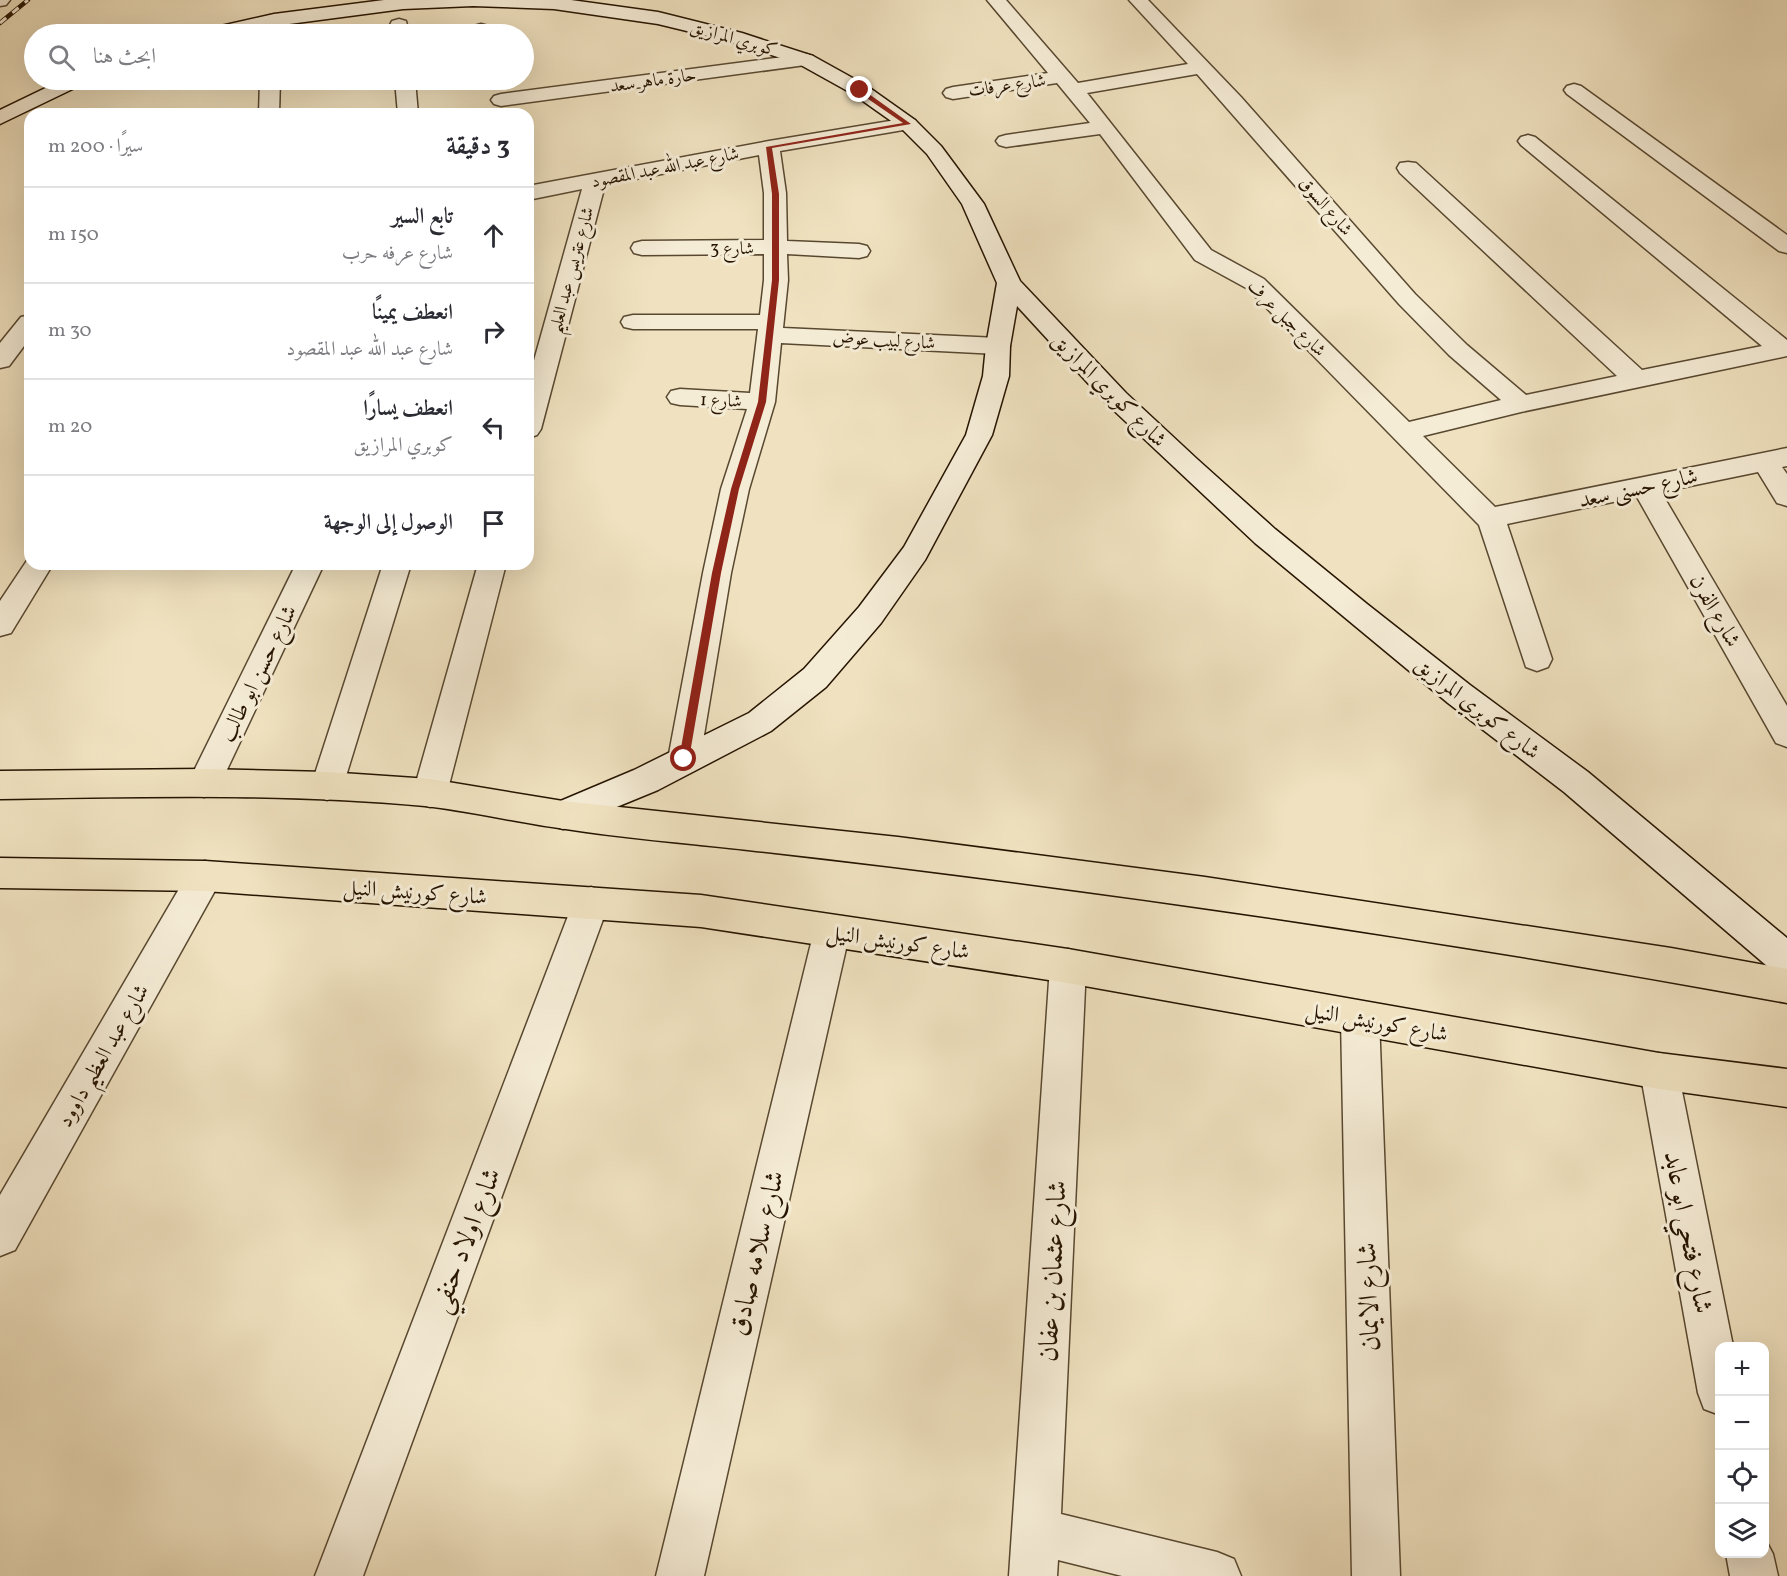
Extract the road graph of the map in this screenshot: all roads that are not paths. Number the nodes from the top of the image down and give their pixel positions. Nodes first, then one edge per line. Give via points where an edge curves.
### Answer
1 (996, 0) edge
2 (1138, 0) edge
3 (256, 24) edge
4 (806, 60) junction
5 (1202, 67) junction
6 (1066, 83) junction
7 (56, 90) edge
8 (270, 90) edge
9 (406, 90) edge
10 (498, 90) edge
11 (1574, 90) dead end
12 (953, 93) dead end
13 (503, 107) edge
14 (269, 108) edge
15 (407, 108) edge
16 (0, 118) edge
17 (908, 124) junction
18 (1105, 127) junction
19 (1006, 141) dead end
20 (1528, 141) dead end
21 (769, 147) junction
22 (1408, 168) dead end
23 (595, 181) junction
24 (534, 191) edge
25 (1787, 246) edge
26 (775, 247) junction
27 (642, 248) dead end
28 (859, 251) dead end
29 (1009, 283) junction
30 (633, 322) dead end
31 (771, 329) junction
32 (24, 330) edge
33 (998, 345) junction
34 (1784, 348) edge
35 (0, 360) edge
36 (1636, 379) junction
37 (680, 397) dead end
38 (762, 402) junction
39 (1521, 404) junction
40 (534, 407) edge
41 (1403, 432) junction
42 (1776, 459) edge
43 (1644, 486) junction
44 (1787, 496) edge
45 (1489, 518) junction
46 (35, 570) edge
47 (307, 570) edge
48 (395, 570) edge
49 (490, 570) edge
50 (0, 626) edge
51 (1537, 659) dead end
52 (1787, 734) edge
53 (684, 759) junction
54 (204, 783) junction
55 (0, 785) edge
56 (327, 786) junction
57 (430, 793) junction
58 (563, 815) junction
59 (0, 873) edge
60 (205, 876) junction
61 (591, 903) junction
62 (832, 931) junction
63 (1787, 960) edge
64 (1068, 966) junction
65 (1787, 986) edge
66 (1360, 1018) junction
67 (1659, 1071) junction
68 (1787, 1088) edge
69 (0, 1235) edge
70 (1715, 1372) edge
71 (1037, 1531) junction
72 (1750, 1558) edge
73 (339, 1576) edge
74 (680, 1576) edge
75 (1033, 1576) edge
76 (1217, 1576) edge
77 (1376, 1576) edge
78 (1754, 1576) edge

1 - 6 street, شارع جبل عرف
2 - 5 street, شارع السوق
3 - 4 street, كوبري المرازيق via 403,3 566,4 709,29
4 - 13 street, حارة ماهر سعد
4 - 17 street, كوبري المرازيق via 868,95
5 - 6 street, شارع عرفات
5 - 39 street, شارع السوق via 1407,299
6 - 12 street, شارع عرفات
6 - 18 street, شارع جبل عرف
7 - 16 street
8 - 14 street
9 - 15 street
10 - 13 street
11 - 25 street
17 - 21 street, شارع عبد الله عبد المقصود
17 - 29 street, كوبري المرازيق via 933,150 973,204
18 - 19 street
18 - 41 street, شارع جبل عرف via 1203,255 1256,284
20 - 34 street
21 - 23 street, شارع عبد الله عبد المقصود
21 - 26 street via 776,194
22 - 36 street
23 - 24 street, شارع عبد الله عبد المقصود
23 - 40 street, شارع عتريس عبد العليم
26 - 27 street, شارع 3
26 - 28 street, شارع 3
26 - 31 street
29 - 33 street
29 - 63 street, شارع كوبري المرازيق via 1118,399 1265,536 1459,694 1576,782
30 - 31 street, شارع لبيب عوض
31 - 33 street, شارع لبيب عوض
31 - 38 street
32 - 35 street
33 - 53 street via 996,376 979,435 915,553 870,615 815,678 760,722
34 - 36 street
36 - 39 street
37 - 38 street, شارع 1
38 - 53 street via 735,489
39 - 41 street
41 - 45 street, شارع جبل عرف
42 - 43 street, شارع حسنى سعد
42 - 44 street
43 - 45 street, شارع حسنى سعد
43 - 52 street, شارع الفرن
45 - 51 street, شارع جبل عرف via 1497,531
46 - 50 street
47 - 54 street, شارع حسن ابو طالب
48 - 56 street
49 - 57 street
53 - 58 street via 646,780
54 - 55 highway
54 - 56 highway
56 - 57 highway
57 - 58 highway
58 - 65 highway via 898,852 1205,892
59 - 60 highway, شارع كورنيش النيل
60 - 61 highway, شارع كورنيش النيل
60 - 69 street, شارع عبد العظيم داوود
61 - 62 highway, شارع كورنيش النيل via 701,911
61 - 73 street, شارع اولاد حنفي
62 - 64 highway, شارع كورنيش النيل
62 - 74 street, شارع سلامه صادق
64 - 66 highway, شارع كورنيش النيل
64 - 71 street, شارع عثمان بن عفان
66 - 67 highway, شارع كورنيش النيل
66 - 77 street, شارع الايمان
67 - 68 highway, شارع كورنيش النيل
67 - 70 street, شارع فتحي ابو عابد
71 - 75 street, شارع عثمان بن عفان
71 - 76 street
72 - 78 street

